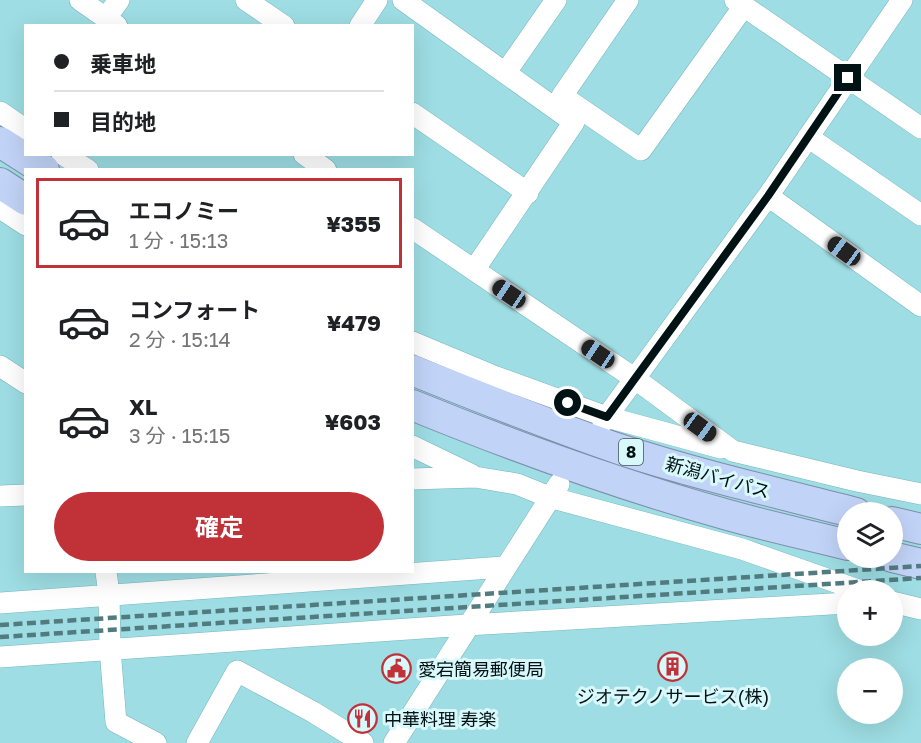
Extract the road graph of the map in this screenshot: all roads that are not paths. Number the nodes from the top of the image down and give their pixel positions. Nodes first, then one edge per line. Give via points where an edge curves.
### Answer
1 (80, 0) edge
2 (119, 0) edge
3 (246, 0) edge
4 (377, 0) edge
5 (403, 0) edge
6 (556, 0) edge
7 (628, 0) edge
8 (902, 0) edge
9 (740, 3) edge
10 (112, 22) edge
11 (281, 24) edge
12 (361, 24) edge
13 (506, 72) junction
14 (848, 78) junction
15 (0, 112) edge
16 (414, 114) edge
17 (921, 128) edge
18 (24, 129) edge
19 (808, 137) junction
20 (0, 142) edge
21 (65, 156) edge
22 (307, 156) edge
23 (41, 168) edge
24 (85, 168) edge
25 (323, 168) edge
26 (0, 183) edge
27 (528, 193) junction
28 (768, 196) junction
29 (24, 199) edge
30 (0, 208) edge
31 (921, 215) edge
32 (24, 224) edge
33 (414, 229) edge
34 (474, 270) junction
35 (921, 306) edge
36 (414, 343) edge
37 (0, 366) edge
38 (414, 371) edge
39 (634, 378) junction
40 (24, 382) edge
41 (414, 406) edge
42 (605, 420) junction
43 (414, 448) edge
44 (733, 451) junction
45 (475, 477) junction
46 (414, 479) edge
47 (554, 491) junction
48 (921, 494) edge
49 (24, 495) edge
50 (0, 496) edge
51 (837, 508) edge
52 (903, 525) edge
53 (921, 529) edge
54 (837, 542) edge
55 (903, 560) edge
56 (921, 564) edge
57 (504, 567) junction
58 (106, 573) edge
59 (837, 583) edge
60 (109, 594) junction
61 (0, 603) edge
62 (837, 604) edge
63 (903, 605) edge
64 (921, 609) edge
65 (467, 625) junction
66 (110, 650) junction
67 (0, 657) edge
68 (156, 743) edge
69 (197, 743) edge
70 (363, 743) edge
71 (394, 743) edge

1 - 10 street
2 - 10 street
3 - 11 street
4 - 12 street
5 - 13 street
6 - 13 street
7 - 9 street via 562,96 641,150
8 - 14 street
9 - 14 street
13 - 27 street via 574,122
14 - 17 street
14 - 19 street
15 - 18 street
16 - 27 street
19 - 28 street
19 - 31 street
20 - 23 highway
21 - 24 street
22 - 25 street
26 - 29 highway
27 - 34 street
28 - 35 street
28 - 39 street
30 - 32 street
33 - 34 street
34 - 39 street
36 - 42 street
37 - 40 street
38 - 51 highway, 新潟バイパス / 8 via 623,450
39 - 42 street
39 - 44 street
41 - 54 highway, 新潟バイパス / 8 via 605,477
42 - 44 street
43 - 45 street
44 - 48 street
45 - 46 street
45 - 47 street
47 - 57 street
47 - 59 street
49 - 50 street
52 - 53 highway
55 - 56 highway
57 - 60 street
57 - 65 street
58 - 60 street
60 - 61 street
60 - 66 street
62 - 65 street
63 - 64 street
65 - 66 street
65 - 71 street
66 - 67 street
66 - 68 street via 116,722
69 - 70 street via 237,671

